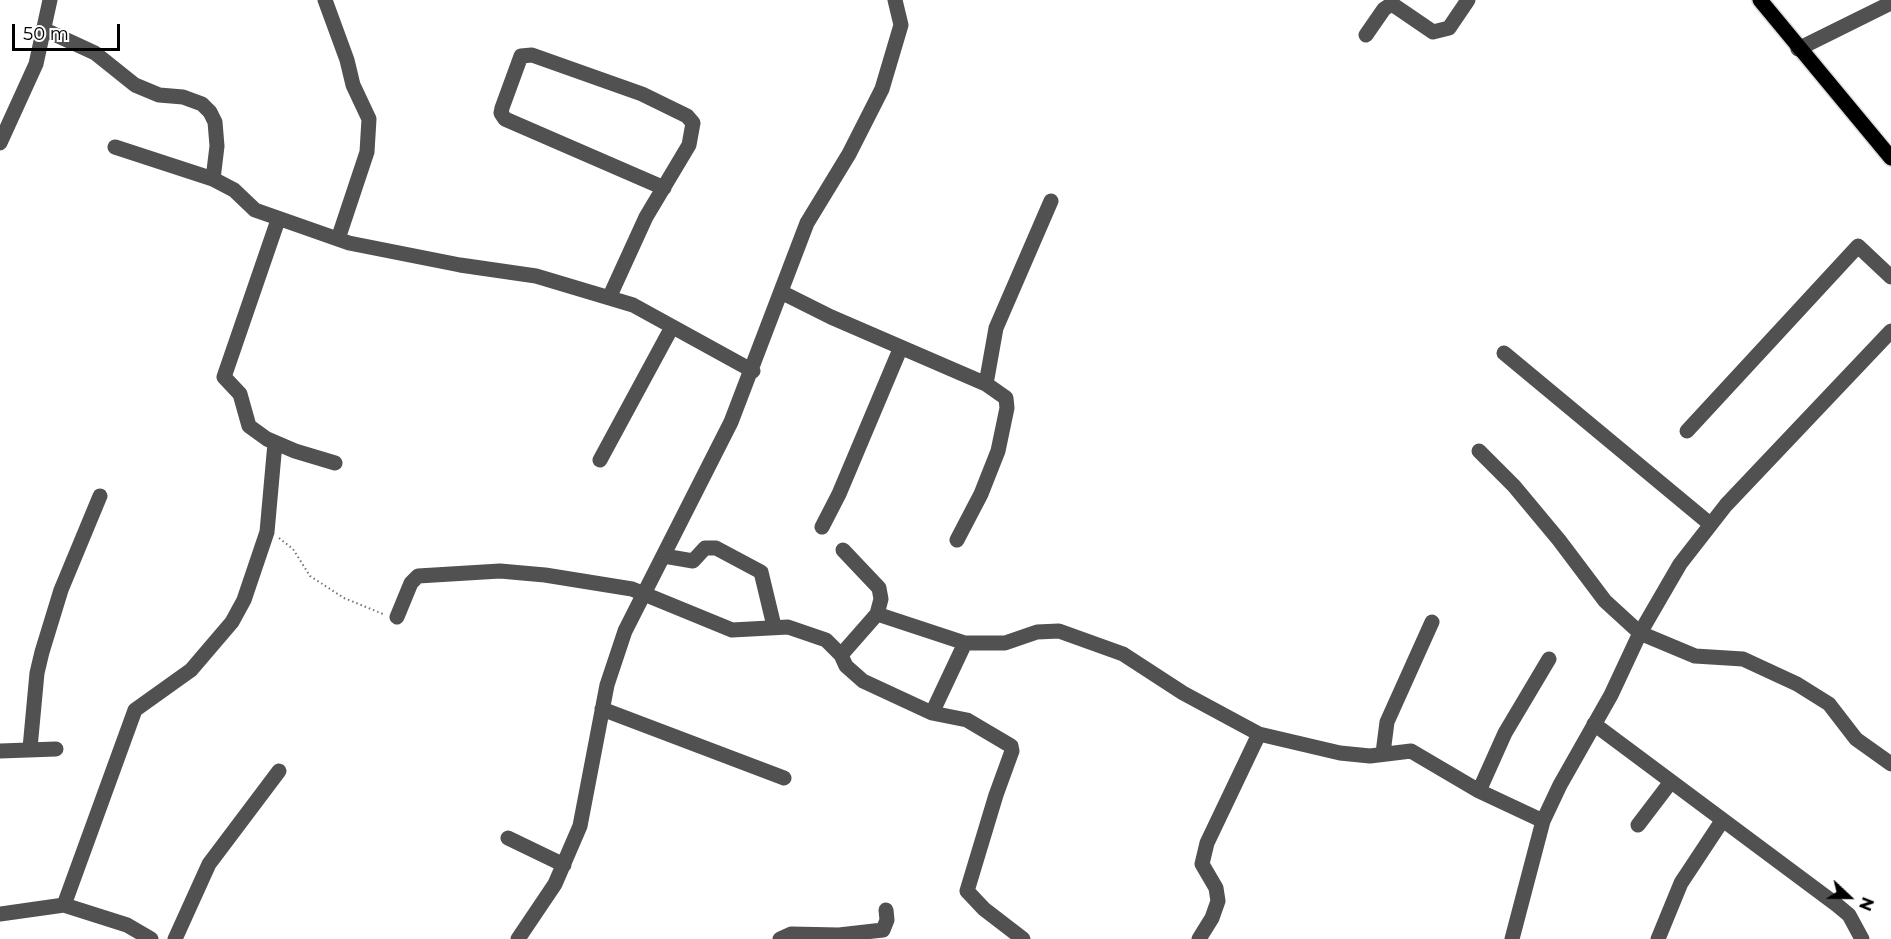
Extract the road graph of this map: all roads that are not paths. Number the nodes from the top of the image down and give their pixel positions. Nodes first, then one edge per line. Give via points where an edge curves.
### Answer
1 (50, 0) edge
2 (326, 0) edge
3 (895, 0) edge
4 (1468, 0) edge
5 (1760, 0) edge
6 (1891, 3) edge
7 (43, 29) junction
8 (1366, 35) dead end
9 (1798, 49) junction
10 (0, 143) edge
11 (115, 147) dead end
12 (1891, 158) edge
13 (213, 179) junction
14 (664, 188) junction
15 (1051, 201) dead end
16 (278, 220) junction
17 (338, 239) junction
18 (1891, 277) edge
19 (781, 292) junction
20 (609, 298) junction
21 (672, 327) junction
22 (1891, 331) edge
23 (901, 346) junction
24 (1504, 353) dead end
25 (753, 371) junction
26 (986, 384) junction
27 (1687, 431) dead end
28 (275, 442) junction
29 (1479, 452) dead end
30 (600, 460) dead end
31 (335, 463) dead end
32 (100, 496) dead end
33 (1710, 524) junction
34 (822, 526) dead end
35 (957, 540) dead end
36 (843, 549) dead end
37 (664, 556) junction
38 (646, 592) junction
39 (877, 614) junction
40 (397, 617) road end
41 (1432, 622) dead end
42 (774, 626) junction
43 (1640, 633) junction
44 (965, 643) junction
45 (841, 655) junction
46 (1549, 659) dead end
47 (602, 709) junction
48 (933, 713) junction
49 (1594, 724) junction
50 (1260, 734) junction
51 (30, 748) junction
52 (56, 749) dead end
53 (0, 751) edge
54 (1383, 753) junction
55 (1891, 764) edge
56 (279, 771) dead end
57 (784, 778) dead end
58 (1670, 783) junction
59 (1479, 791) junction
60 (1544, 821) junction
61 (1722, 821) junction
62 (1638, 825) dead end
63 (508, 837) dead end
64 (564, 865) junction
65 (64, 905) junction
66 (886, 910) dead end
67 (0, 914) edge
68 (1016, 937) edge
69 (151, 939) edge
70 (175, 939) edge
71 (518, 939) edge
72 (780, 939) edge
73 (1199, 939) edge
74 (1512, 939) edge
75 (1658, 939) edge
76 (1862, 939) edge

1 - 7 street
2 - 17 street via 353,85 369,119 367,152
3 - 19 street via 901,25 882,89 807,223
4 - 8 street via 1449,28 1434,32 1392,4
5 - 9 main road
6 - 9 street
7 - 10 street via 33,73
7 - 13 street via 95,53 144,89 202,104 215,123
9 - 12 main road
11 - 13 street
13 - 16 street via 234,190 255,210
14 - 14 street via 689,145 694,128 691,118 642,93 532,55 521,56 502,108 505,119
14 - 20 street via 646,217
15 - 26 street via 996,328
16 - 17 street
16 - 28 street via 224,377 240,394 249,426
17 - 20 street via 447,263 536,276
18 - 27 street via 1858,246
19 - 23 street
19 - 25 street
20 - 21 street via 633,305
21 - 25 street
21 - 30 street
22 - 33 street
23 - 26 street
23 - 34 street
24 - 33 street
25 - 37 street
26 - 35 street via 1006,398 1005,424 981,494
28 - 31 street
28 - 65 street via 267,532 244,600 232,622 183,678 135,710
29 - 43 street via 1514,486 1605,601
32 - 51 street via 61,590 42,652
33 - 43 street via 1680,564
36 - 39 street via 879,588
37 - 38 street
37 - 42 street via 693,561 705,548 716,548 761,572
38 - 40 street via 520,572 420,575 411,583
38 - 42 street via 732,630
38 - 47 street via 621,640
39 - 44 street
39 - 45 street
41 - 54 street via 1387,722
42 - 45 street via 826,640
43 - 49 street
43 - 55 street via 1695,656 1743,659 1797,684 1829,704 1856,739
44 - 48 street
44 - 50 street via 1005,643 1037,632 1059,631 1123,654
45 - 48 street via 846,666 863,681
46 - 59 street via 1505,733
47 - 57 street
47 - 64 street via 583,815
48 - 68 street via 967,720 1011,746 967,887 970,896
49 - 58 street
49 - 60 street
50 - 54 street via 1340,753
50 - 73 street via 1204,850 1202,864 1216,888 1218,901
51 - 52 street
51 - 53 street
54 - 59 street via 1411,751
56 - 70 street via 209,864
58 - 61 street
58 - 62 street
59 - 60 street
60 - 74 street
61 - 75 street via 1681,883
61 - 76 street via 1849,915
63 - 64 street
64 - 71 street
65 - 67 street
65 - 69 street via 127,926
66 - 72 street via 883,930 839,935 790,934

